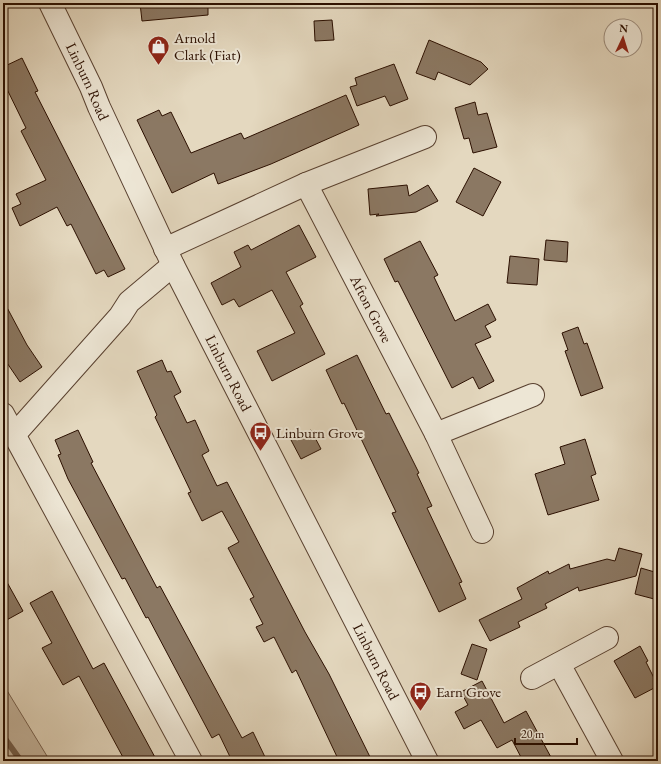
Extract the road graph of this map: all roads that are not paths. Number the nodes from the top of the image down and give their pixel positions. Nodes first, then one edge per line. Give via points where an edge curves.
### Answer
1 (50, 3) edge
2 (425, 137) dead end
3 (306, 184) junction
4 (169, 257) junction
5 (533, 395) dead end
6 (3, 414) edge
7 (15, 434) junction
8 (436, 434) junction
9 (482, 532) dead end
10 (607, 638) dead end
11 (559, 664) junction
12 (532, 678) dead end
13 (191, 761) edge
14 (427, 761) edge
15 (612, 761) edge

1 - 4 street, Linburn Road
2 - 3 street
3 - 4 street
3 - 8 street, Afton Grove
4 - 7 street
4 - 14 street, Linburn Road
5 - 8 street
6 - 7 street
7 - 13 street
8 - 9 street, Afton Grove
10 - 11 street
11 - 12 street
11 - 15 street

